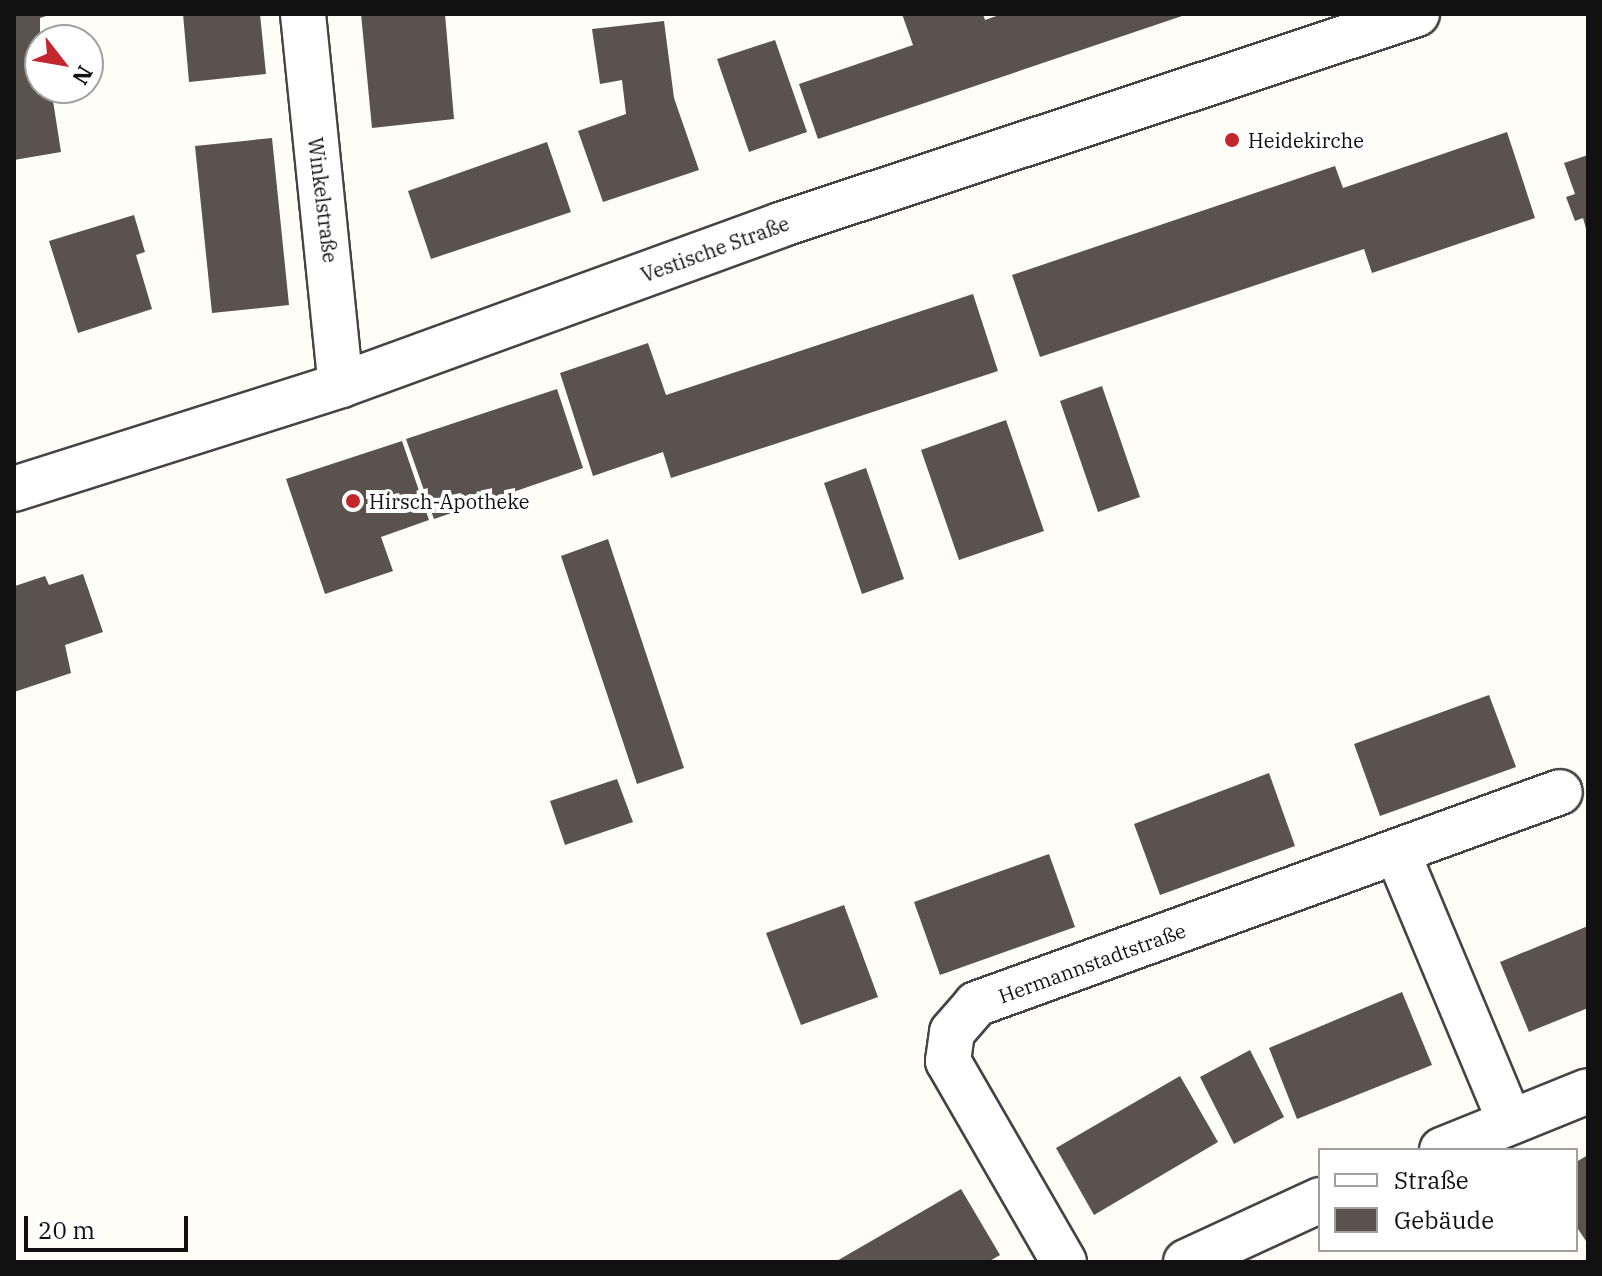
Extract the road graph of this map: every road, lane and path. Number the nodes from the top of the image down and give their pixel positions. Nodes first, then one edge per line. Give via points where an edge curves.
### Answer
1 (303, 14) edge
2 (1417, 14) edge
3 (341, 385) junction
4 (14, 489) edge
5 (1560, 792) dead end
6 (1398, 854) junction
7 (1588, 1091) edge
8 (1510, 1122) junction
9 (1447, 1148) edge
10 (1318, 1201) edge
11 (1064, 1262) edge
12 (1186, 1262) edge

1 - 3 street, Winkelstraße
2 - 3 street, Vestische Straße via 780,225
3 - 4 street, Vestische Straße
5 - 6 street, Hermannstadtstraße
6 - 8 street
6 - 11 street, Hermannstadtstraße via 976,1004 952,1032 948,1061
7 - 8 street
8 - 9 street
10 - 12 street

